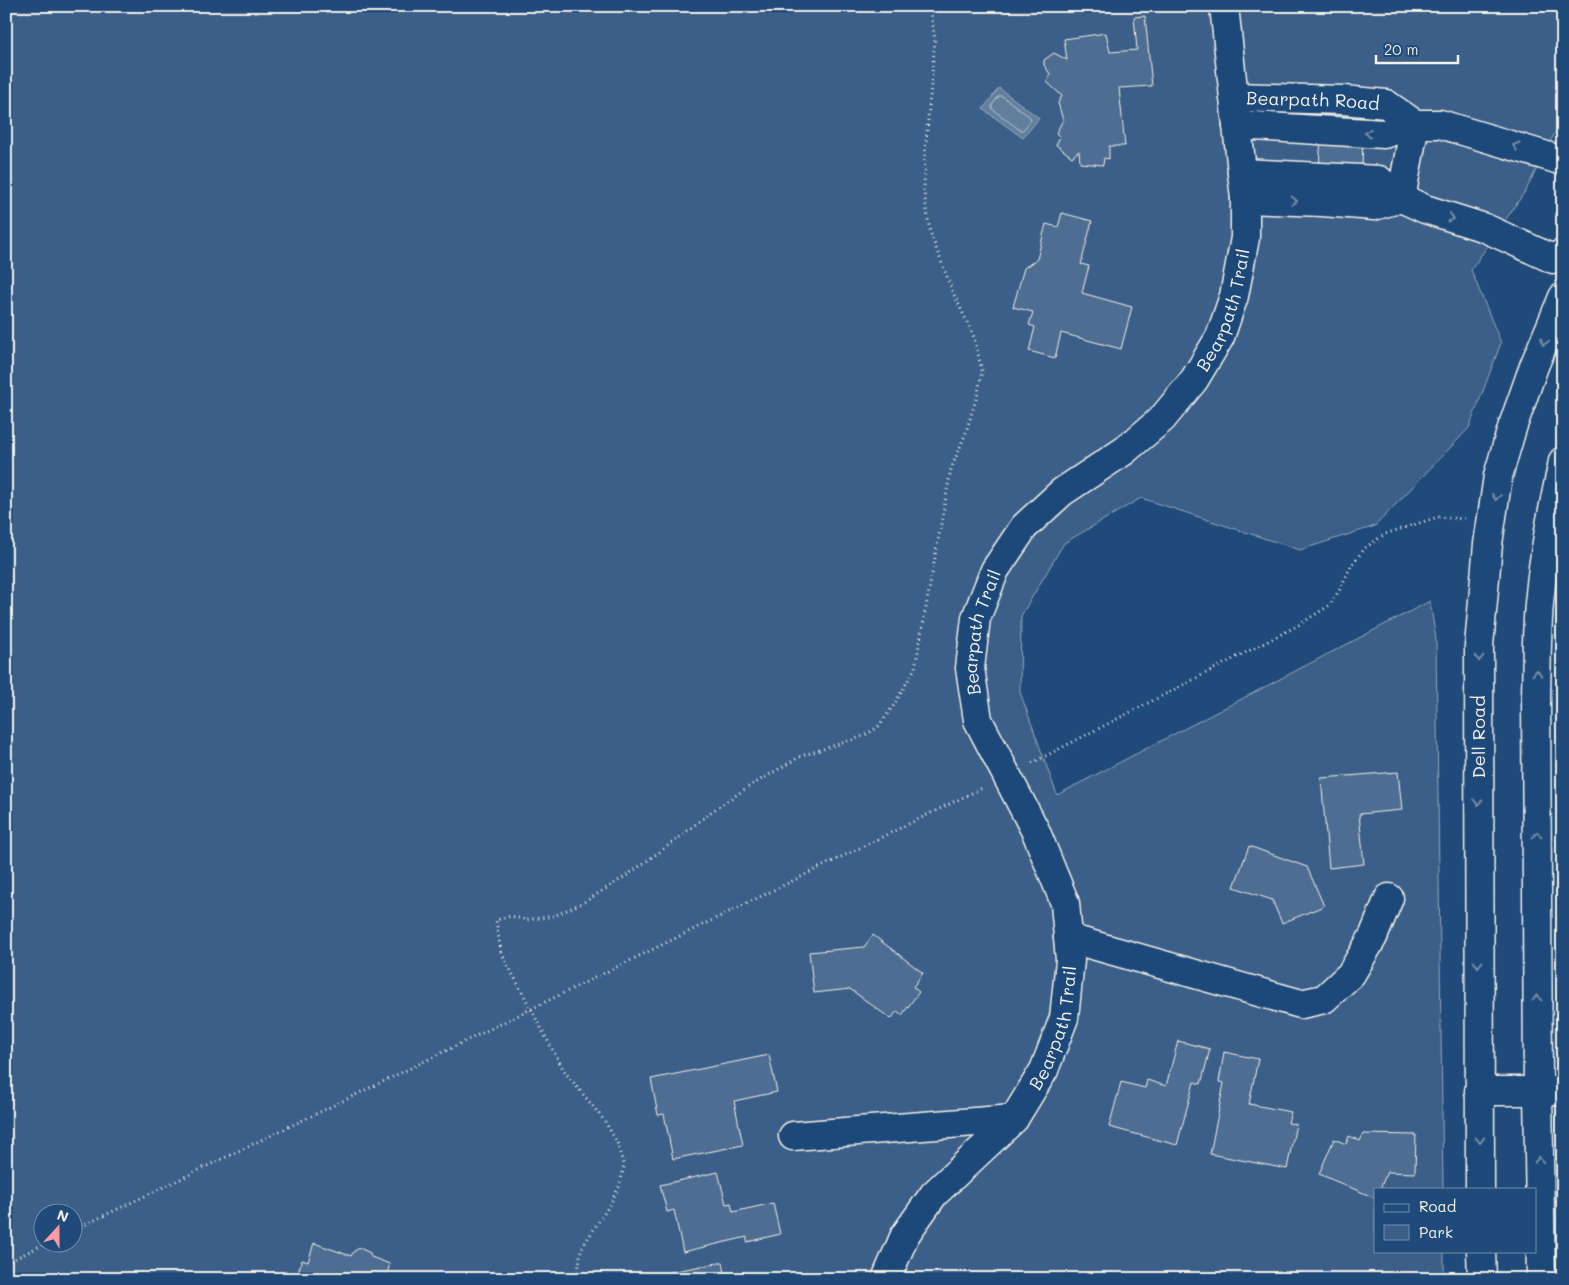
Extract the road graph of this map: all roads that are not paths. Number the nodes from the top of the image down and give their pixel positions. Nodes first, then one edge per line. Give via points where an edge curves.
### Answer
1 (1224, 6) edge
2 (1234, 97) junction
3 (1415, 124) junction
4 (1237, 125) junction
5 (1563, 161) edge
6 (1244, 186) junction
7 (1401, 198) junction
8 (1563, 253) edge
9 (1563, 297) edge
10 (1563, 461) edge
11 (1389, 898) dead end
12 (1068, 938) junction
13 (1479, 1091) junction
14 (1550, 1091) edge
15 (1014, 1119) junction
16 (794, 1136) dead end
17 (1480, 1188) edge
18 (1481, 1252) edge
19 (886, 1279) edge
20 (1482, 1279) edge
21 (1541, 1279) edge

1 - 2 street, Bearpath Trail
2 - 3 street, Bearpath Road via 1386,104
2 - 4 street, Bearpath Trail
3 -> 4 street, Bearpath Road via 1384,134
5 -> 3 street, Bearpath Road via 1440,124
3 - 7 street
4 - 6 street, Bearpath Trail
6 -> 7 street via 1322,202 1374,206
6 - 12 street, Bearpath Trail via 1245,238 1234,296 1220,337 1194,380 1162,419 1124,450 1062,492 1024,527 995,570 976,618 970,668 978,720 1045,851 1065,903
7 -> 8 street via 1486,228 1553,259
9 -> 13 street, Dell Road via 1512,428 1498,476 1488,544 1479,646
14 -> 10 street via 1536,694 1539,596
11 - 12 street via 1373,937 1351,974 1324,999 1302,1004
12 - 15 street, Bearpath Trail via 1070,960 1064,1018 1044,1070
13 - 14 street
13 -> 17 street, Dell Road
21 -> 14 street
15 - 16 street
15 - 19 street, Bearpath Trail via 934,1194 905,1235
18 - 20 street

